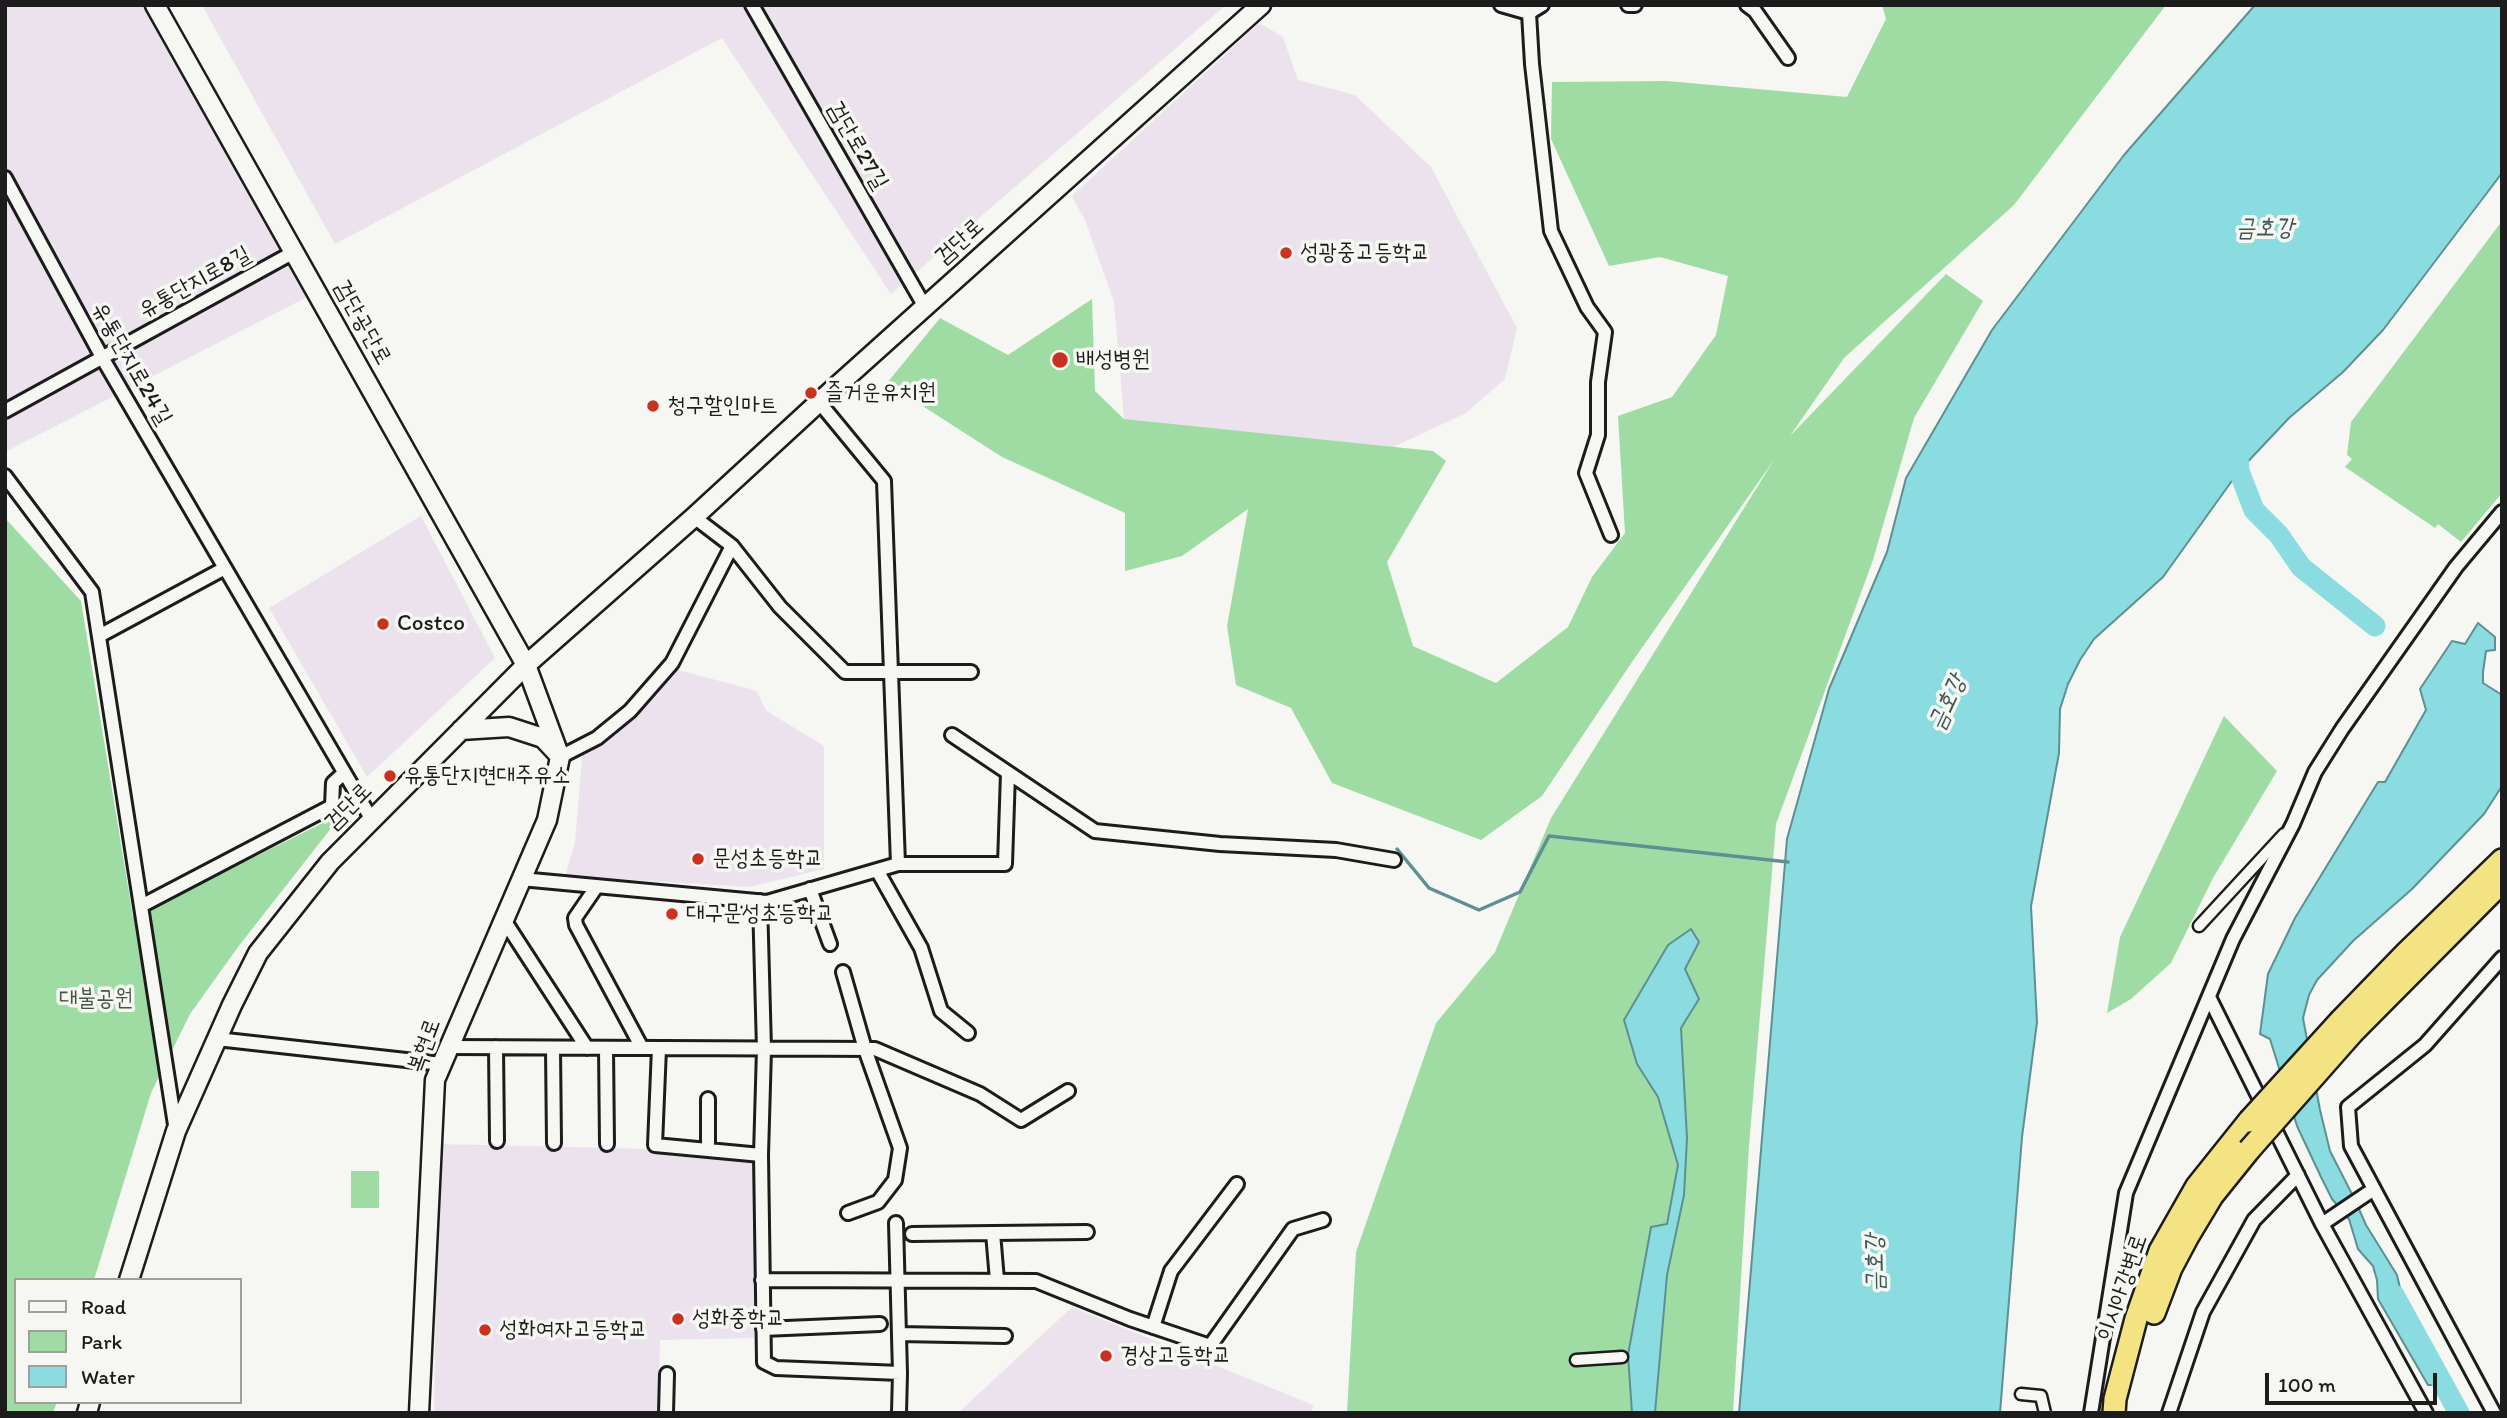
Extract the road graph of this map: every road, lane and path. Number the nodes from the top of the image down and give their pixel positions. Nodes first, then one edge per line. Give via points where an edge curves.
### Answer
1 (155, 5) edge
2 (752, 5) edge
3 (1261, 5) edge
4 (1502, 5) edge
5 (1542, 5) edge
6 (1628, 5) edge
7 (1635, 5) edge
8 (1747, 5) edge
9 (1529, 13) junction
10 (1788, 58) dead end
11 (5, 178) edge
12 (294, 252) junction
13 (925, 307) junction
14 (103, 359) junction
15 (819, 402) junction
16 (5, 411) edge
17 (5, 476) edge
18 (2502, 513) edge
19 (694, 517) junction
20 (1611, 536) dead end
21 (732, 546) junction
22 (225, 568) junction
23 (99, 636) junction
24 (526, 665) junction
25 (891, 672) junction
26 (971, 672) dead end
27 (460, 730) junction
28 (952, 735) dead end
29 (560, 757) junction
30 (344, 773) junction
31 (1008, 773) junction
32 (372, 820) junction
33 (2293, 824) junction
34 (2502, 848) edge
35 (1394, 860) dead end
36 (2502, 860) edge
37 (898, 864) junction
38 (877, 870) junction
39 (522, 879) junction
40 (2493, 880) edge
41 (597, 886) junction
42 (810, 889) junction
43 (760, 901) junction
44 (141, 906) junction
45 (504, 920) junction
46 (2199, 926) dead end
47 (830, 944) dead end
48 (2502, 958) edge
49 (843, 972) dead end
50 (2209, 997) junction
51 (2348, 1025) junction
52 (968, 1033) dead end
53 (217, 1039) junction
54 (496, 1047) junction
55 (552, 1048) junction
56 (587, 1048) junction
57 (606, 1048) junction
58 (642, 1048) junction
59 (659, 1048) junction
60 (764, 1049) junction
61 (866, 1049) junction
62 (445, 1055) junction
63 (1068, 1091) dead end
64 (708, 1099) dead end
65 (176, 1131) junction
66 (497, 1141) dead end
67 (554, 1143) dead end
68 (607, 1144) dead end
69 (708, 1150) junction
70 (761, 1155) junction
71 (2298, 1175) junction
72 (1237, 1184) dead end
73 (2373, 1190) junction
74 (848, 1213) dead end
75 (1323, 1220) dead end
76 (896, 1223) dead end
77 (2323, 1224) junction
78 (1087, 1232) dead end
79 (993, 1233) junction
80 (912, 1234) dead end
81 (130, 1278) edge
82 (762, 1280) junction
83 (898, 1280) junction
84 (997, 1280) junction
85 (880, 1324) dead end
86 (1153, 1326) junction
87 (763, 1329) junction
88 (899, 1334) junction
89 (1005, 1336) dead end
90 (1622, 1357) dead end
91 (1576, 1360) dead end
92 (900, 1373) junction
93 (667, 1374) dead end
94 (2021, 1394) dead end
95 (419, 1413) edge
96 (666, 1413) edge
97 (899, 1413) edge
98 (2045, 1413) edge
99 (2091, 1413) edge
100 (2114, 1413) edge
101 (2127, 1413) edge
102 (2169, 1413) edge
103 (2426, 1413) edge
104 (2494, 1413) edge

1 - 12 main road, 검단공단로
2 - 13 street, 검단로27길
3 - 13 main road, 검단로
4 - 9 street
5 - 9 street
6 - 7 street
8 - 10 street
9 - 20 street via 1551,231 1587,307 1605,332 1598,382 1598,435 1586,472
11 - 14 street, 유통단지로24길
12 - 14 street, 유통단지로8길
12 - 24 main road, 검단공단로
13 - 15 main road, 검단로
14 - 16 street, 유통단지로8길
14 - 22 street, 유통단지로24길
15 - 19 main road, 검단로
15 - 25 street via 884,481
17 - 23 street, 검단로 via 92,592
18 - 33 street via 2456,567 2342,729 2315,772
19 - 21 street
19 - 24 main road, 검단로
21 - 25 street via 779,607 845,672
21 - 29 street via 672,663 630,711 597,738
22 - 23 street
22 - 30 street, 유통단지로24길
23 - 44 street, 검단로
24 - 27 main road, 검단로
24 - 29 main road
25 - 26 street
25 - 37 street
27 - 29 main road via 509,727 543,738
27 - 32 main road, 검단로
28 - 31 street
29 - 39 main road, 복현로 via 547,820
30 - 32 street, 유통단지로24길
30 - 44 street, 검단로 via 333,783 332,806
31 - 35 street via 1095,831 1336,850
31 - 37 street via 1005,864
32 - 53 main road, 검단로 via 330,862 258,953
33 - 46 street
33 - 50 street via 2233,939
34 - 40 highway
36 - 40 highway
37 - 38 street
38 - 42 street
38 - 52 street via 921,948 941,1011
39 - 41 street
39 - 45 main road, 복현로
40 - 51 highway
41 - 43 street
41 - 58 street via 575,918 576,925
42 - 43 street
42 - 47 street
43 - 60 street
44 - 65 street, 검단로
45 - 56 street
45 - 62 main road, 복현로
48 - 73 street via 2425,1045 2348,1107 2351,1146
49 - 61 street
50 - 71 street
50 - 99 street via 2126,1193
51 - 100 highway, 이시아강변로, bridge via 2249,1121 2197,1186 2160,1251 2136,1320
51 - 101 highway, 이시아강변로, bridge via 2213,1196 2171,1268 2140,1352
53 - 62 street
53 - 65 main road, 검단로
54 - 55 street
54 - 62 street
54 - 66 street
55 - 56 street
55 - 67 street
56 - 57 street
57 - 58 street
57 - 68 street
58 - 59 street
59 - 60 street
59 - 69 street via 656,1145
60 - 61 street
60 - 70 street
61 - 63 street via 980,1094 1021,1120
61 - 74 street via 900,1148 895,1180 878,1202
62 - 95 main road, 복현로 via 435,1080
64 - 69 street
65 - 81 main road, 검단로
69 - 70 street
70 - 82 street
71 - 77 street
71 - 102 street via 2254,1220 2203,1312
72 - 86 street via 1171,1270
73 - 77 street
73 - 104 street
75 - 86 street via 1293,1229 1210,1346
76 - 83 street
77 - 103 street
78 - 79 street
79 - 80 street
79 - 84 street
82 - 83 street
82 - 87 street
83 - 84 street
83 - 88 street
84 - 86 street via 1036,1281
85 - 87 street
87 - 92 street via 764,1363 776,1368
88 - 89 street
88 - 92 street
90 - 91 street
92 - 97 street
93 - 96 street
94 - 98 street via 2041,1396

